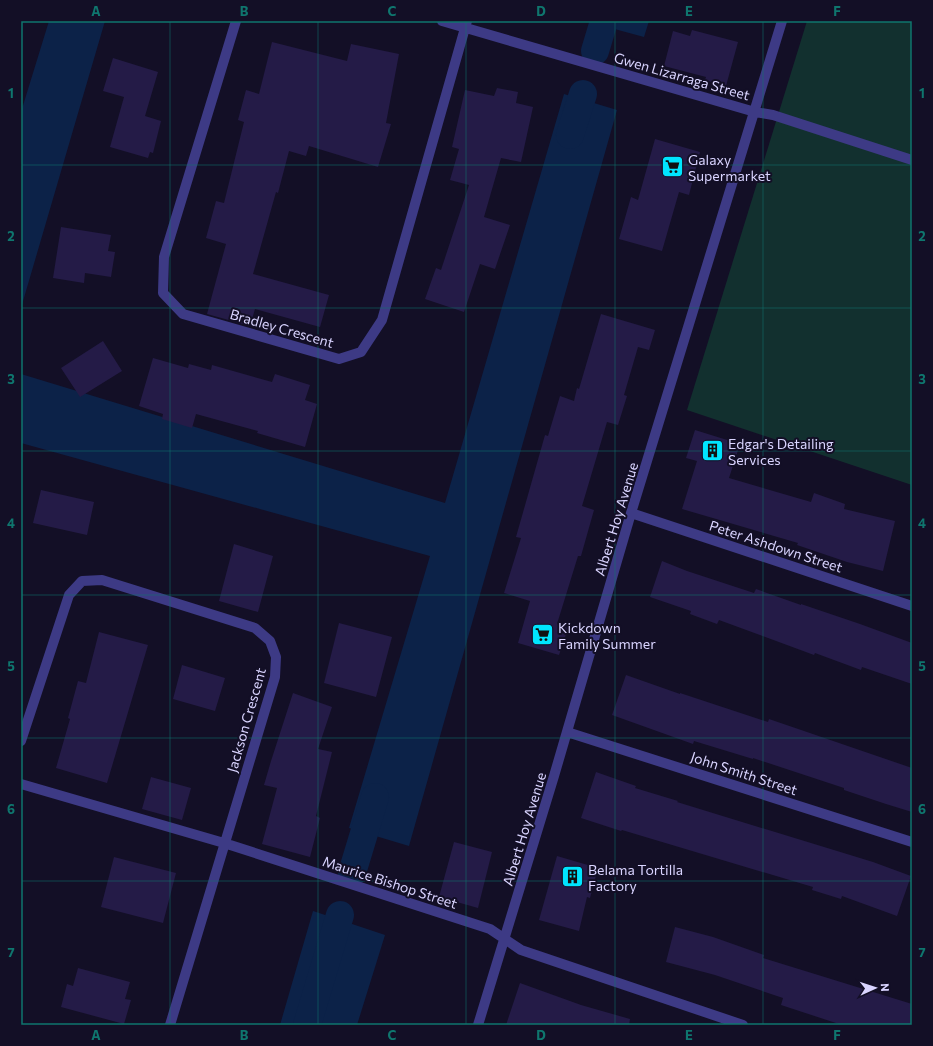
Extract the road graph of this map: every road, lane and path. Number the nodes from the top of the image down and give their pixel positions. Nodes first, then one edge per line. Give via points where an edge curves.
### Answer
1 (236, 21) edge
2 (442, 21) edge
3 (782, 21) edge
4 (466, 24) edge
5 (755, 112) junction
6 (912, 160) edge
7 (631, 513) junction
8 (912, 606) edge
9 (567, 732) junction
10 (21, 741) edge
11 (21, 784) edge
12 (912, 842) edge
13 (224, 843) junction
14 (505, 939) junction
15 (170, 1025) edge
16 (478, 1025) edge
17 (743, 1025) edge

1 - 4 street, Bradley Crescent via 164,257 163,293 183,314 339,359 361,352 382,320
2 - 4 street, Gwen Lizarraga Street
3 - 5 street, Albert Hoy Avenue
4 - 5 street, Gwen Lizarraga Street
5 - 6 street, Gwen Lizarraga Street via 773,115
5 - 7 street, Albert Hoy Avenue
7 - 8 street, Peter Ashdown Street
7 - 9 street, Albert Hoy Avenue
9 - 12 street, John Smith Street
9 - 14 street, Albert Hoy Avenue
10 - 13 street, Jackson Crescent via 70,595 82,581 102,580 255,628 270,640 276,657 275,677
11 - 13 street, Maurice Bishop Street
13 - 14 street, Maurice Bishop Street via 490,929
13 - 15 street, Jackson Crescent
14 - 16 street, Albert Hoy Avenue
14 - 17 street, Maurice Bishop Street via 521,950

